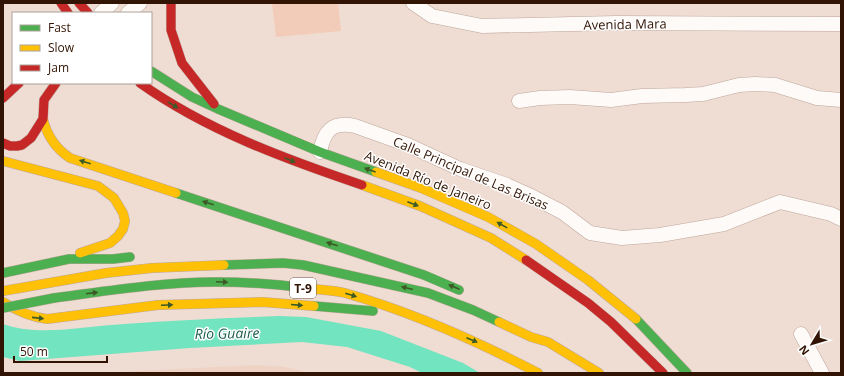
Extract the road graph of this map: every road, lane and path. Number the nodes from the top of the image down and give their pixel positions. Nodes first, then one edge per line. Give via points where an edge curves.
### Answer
1 (61, 3) edge
2 (78, 3) edge
3 (112, 3) edge
4 (140, 3) edge
5 (171, 3) edge
6 (413, 3) edge
7 (67, 12) edge
8 (87, 12) edge
9 (102, 12) edge
10 (129, 12) edge
11 (841, 24) edge
12 (152, 71) edge
13 (18, 84) edge
14 (55, 84) edge
15 (141, 84) edge
16 (3, 98) edge
17 (519, 100) dead end
18 (841, 100) edge
19 (218, 109) junction
20 (43, 119) junction
21 (3, 143) edge
22 (320, 152) junction
23 (3, 161) edge
24 (841, 219) edge
25 (259, 255) dead end
26 (136, 257) dead end
27 (69, 259) junction
28 (283, 263) junction
29 (3, 273) edge
30 (3, 292) edge
31 (468, 293) dead end
32 (3, 302) edge
33 (3, 308) edge
34 (411, 315) junction
35 (518, 321) dead end
36 (801, 334) dead end
37 (548, 342) junction
38 (538, 373) edge
39 (599, 373) edge
40 (663, 373) edge
41 (687, 373) edge
42 (822, 373) edge

1 - 7 main road
2 - 8 main road
3 - 9 street
4 - 10 street
5 - 19 main road via 171,30 182,64
6 - 11 street, Avenida Mara via 432,16 482,26 616,23
12 - 19 main road, Avenida Río de Janeiro via 167,82
13 - 16 main road
14 - 20 main road via 44,100
15 -> 40 main road via 196,118 256,146 420,206 491,238 537,266 588,303
17 - 18 street via 570,97 611,100 703,94 739,85 755,84 775,85 817,98
19 - 22 main road, Avenida Río de Janeiro
20 - 21 main road via 34,134 22,145 10,146
31 -> 20 main road via 424,274 70,158 60,152 52,142 46,133
22 - 24 street, Calle Principal de Las Brisas via 322,141 328,131 340,125 355,126 529,195 562,212 590,233 622,238 660,235 724,224 780,202 831,214
41 -> 22 main road, Avenida Río de Janeiro via 632,314 536,244 488,217 435,194
23 - 27 main road via 98,186 107,191 121,206 125,218 117,238 109,244
25 - 28 main road, T-9
26 - 27 main road
27 - 29 main road
28 - 30 main road, T-9 via 152,268 106,273
37 -> 28 main road, T-9 via 428,293 357,276
32 -> 34 main road via 22,314 35,318 158,305 262,302
33 -> 34 main road, T-9, bridge via 54,298 156,285 214,282 272,284 344,293
34 -> 38 main road, T-9 via 492,349
35 - 37 main road
36 - 42 street
37 - 39 main road, T-9

